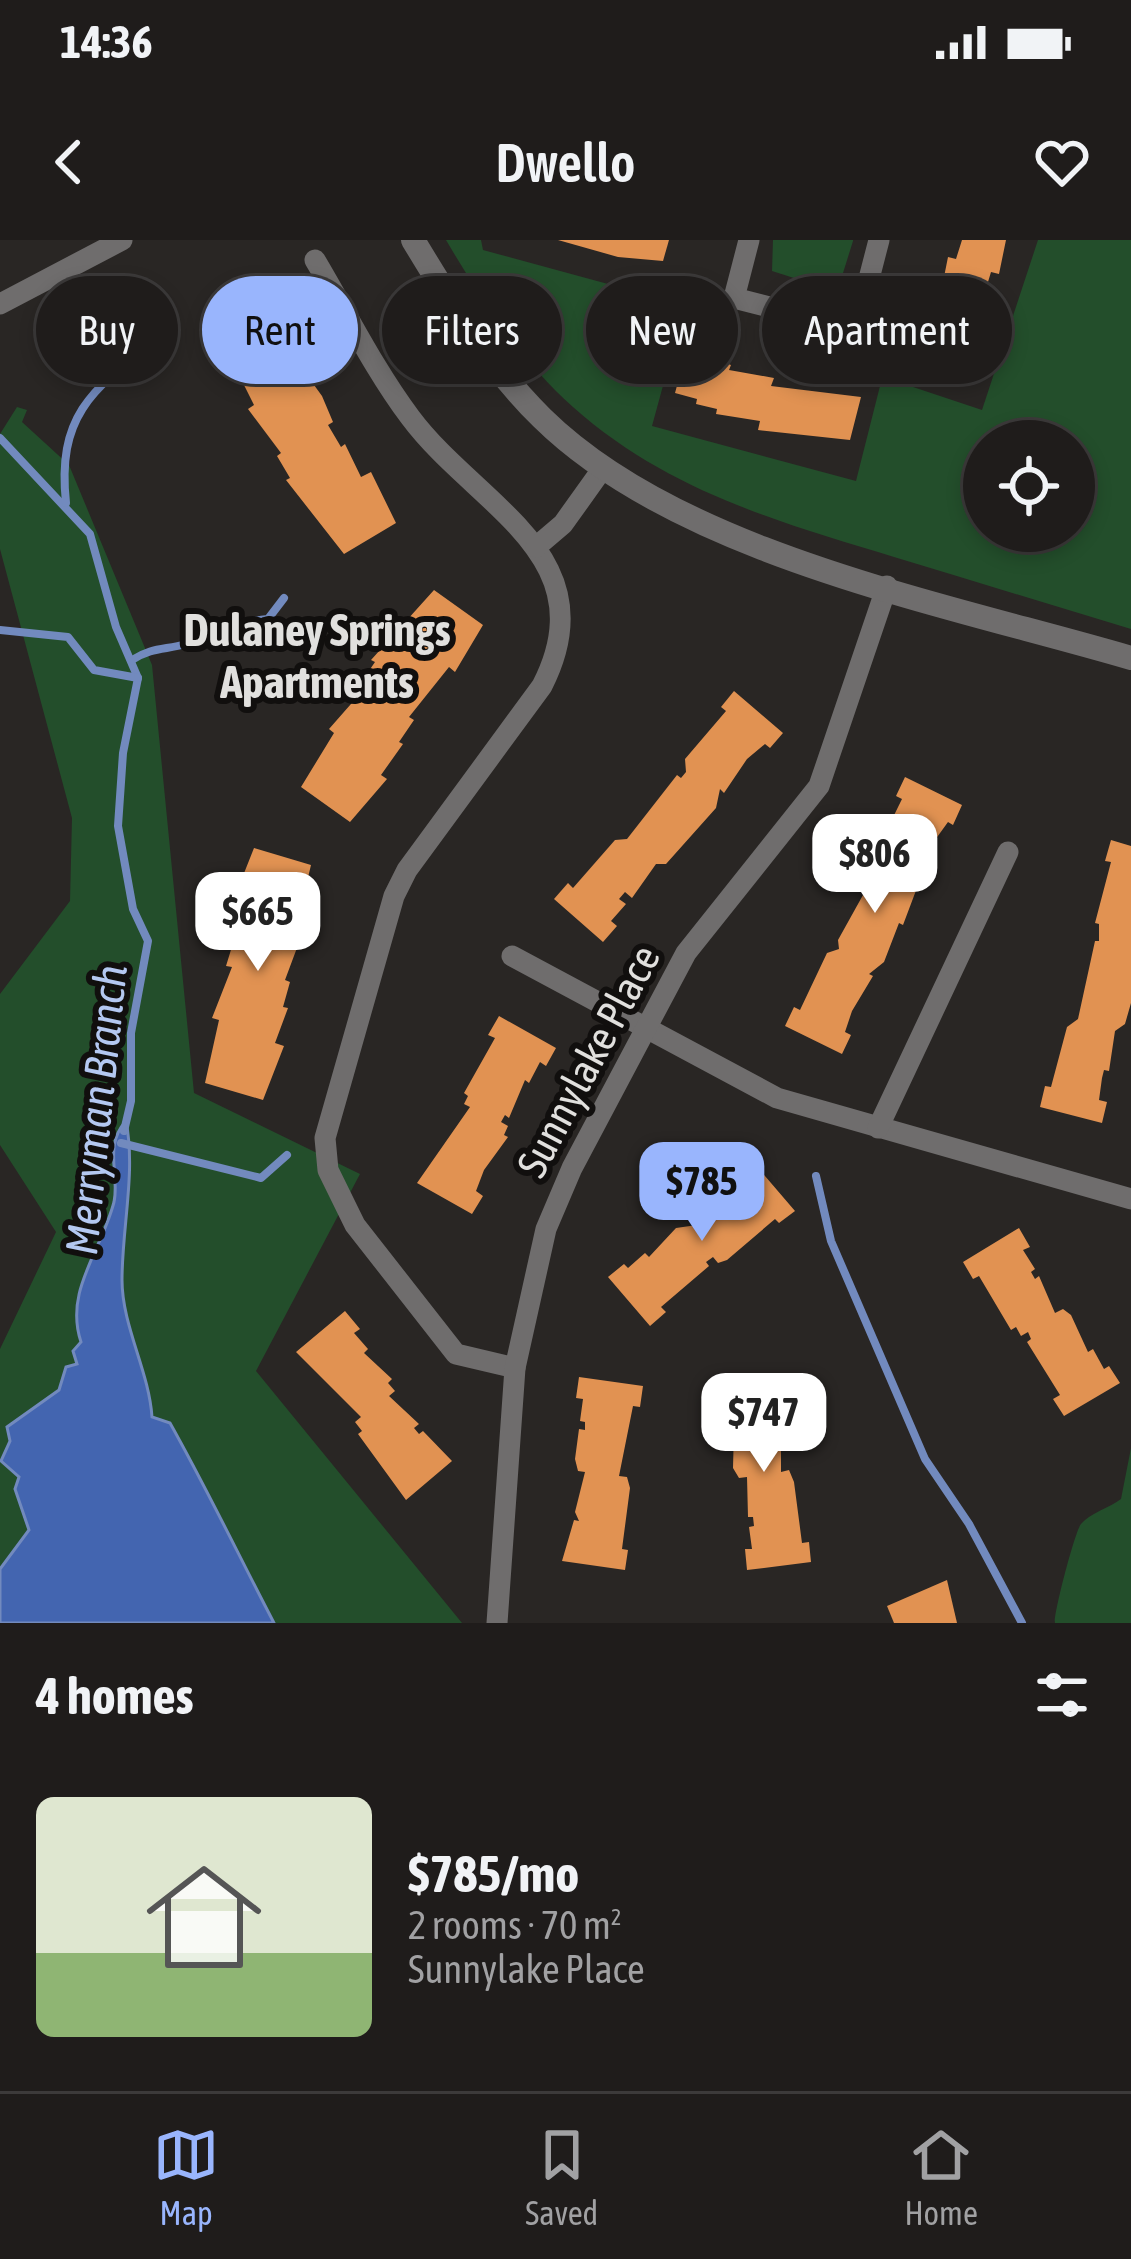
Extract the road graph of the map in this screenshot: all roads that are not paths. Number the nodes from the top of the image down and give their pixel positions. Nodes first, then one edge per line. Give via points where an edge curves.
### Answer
1 (122, 240) edge
2 (413, 240) edge
3 (748, 240) edge
4 (880, 240) edge
5 (315, 260) dead end
6 (0, 304) edge
7 (603, 468) junction
8 (536, 547) junction
9 (886, 586) junction
10 (1131, 658) edge
11 (1008, 852) dead end
12 (512, 956) dead end
13 (648, 1026) junction
14 (878, 1128) junction
15 (1131, 1199) edge
16 (515, 1368) junction
17 (497, 1623) edge

1 - 6 street
2 - 7 street via 494,365
3 - 4 street via 734,298 856,329
5 - 8 street via 407,414
7 - 8 street
7 - 9 street via 729,536
8 - 16 street via 559,593 559,652 400,883 325,1138 338,1199 456,1354
9 - 10 street
9 - 13 street, Sunnylake Place via 819,786 686,953
11 - 14 street
12 - 13 street
13 - 14 street via 777,1098
13 - 16 street, Sunnylake Place via 546,1229
14 - 15 street
16 - 17 street, Sunnylake Place

